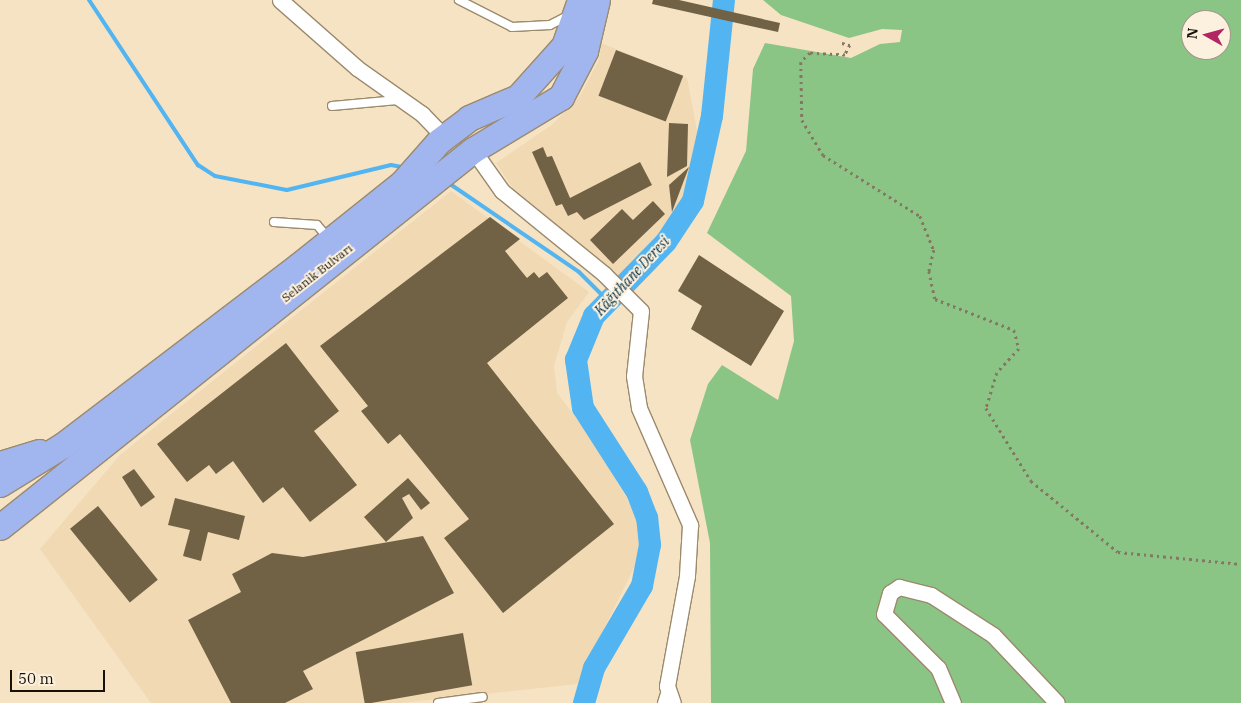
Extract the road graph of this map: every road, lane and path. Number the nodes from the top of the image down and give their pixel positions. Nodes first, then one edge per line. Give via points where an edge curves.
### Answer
1 (280, 0) edge
2 (459, 0) edge
3 (585, 4) edge
4 (842, 43) dead end
5 (518, 97) junction
6 (403, 99) junction
7 (332, 106) dead end
8 (442, 139) junction
9 (473, 150) junction
10 (274, 222) dead end
11 (330, 240) junction
12 (132, 405) junction
13 (63, 445) junction
14 (0, 464) edge
15 (0, 484) edge
16 (0, 527) edge
17 (1241, 564) edge
18 (667, 686) junction
19 (483, 698) dead end
20 (438, 703) edge
21 (662, 703) edge
22 (673, 703) edge
23 (953, 703) edge
24 (1057, 703) edge

1 - 6 street via 357,68
2 - 3 lane via 497,20 527,28 550,25
3 - 5 main road, Selanik Bulvarı via 564,46
3 - 9 main road, Selanik Bulvarı via 585,51 561,97
4 - 17 path via 850,45 845,55 810,53 801,62 802,120 823,155 920,216 934,250 930,271 935,299 1014,330 1019,349 997,373 986,408 1031,481 1118,552
5 - 8 main road, Selanik Bulvarı via 469,118
5 - 9 main road via 489,121
6 - 7 lane
6 - 8 street
8 - 9 main road
8 - 11 main road, Selanik Bulvarı via 402,183
9 - 12 main road, Selanik Bulvarı
9 - 18 street via 502,191 633,300 643,324 634,376 639,408 690,525 687,576
10 - 11 lane via 317,225
11 - 12 main road, Selanik Bulvarı
12 - 13 main road, Selanik Bulvarı
12 - 16 main road, Selanik Bulvarı
13 - 14 main road
13 - 15 main road
18 - 21 lane
18 - 22 street
19 - 20 lane
23 - 24 street via 938,668 884,614 890,594 899,587 931,595 993,635

